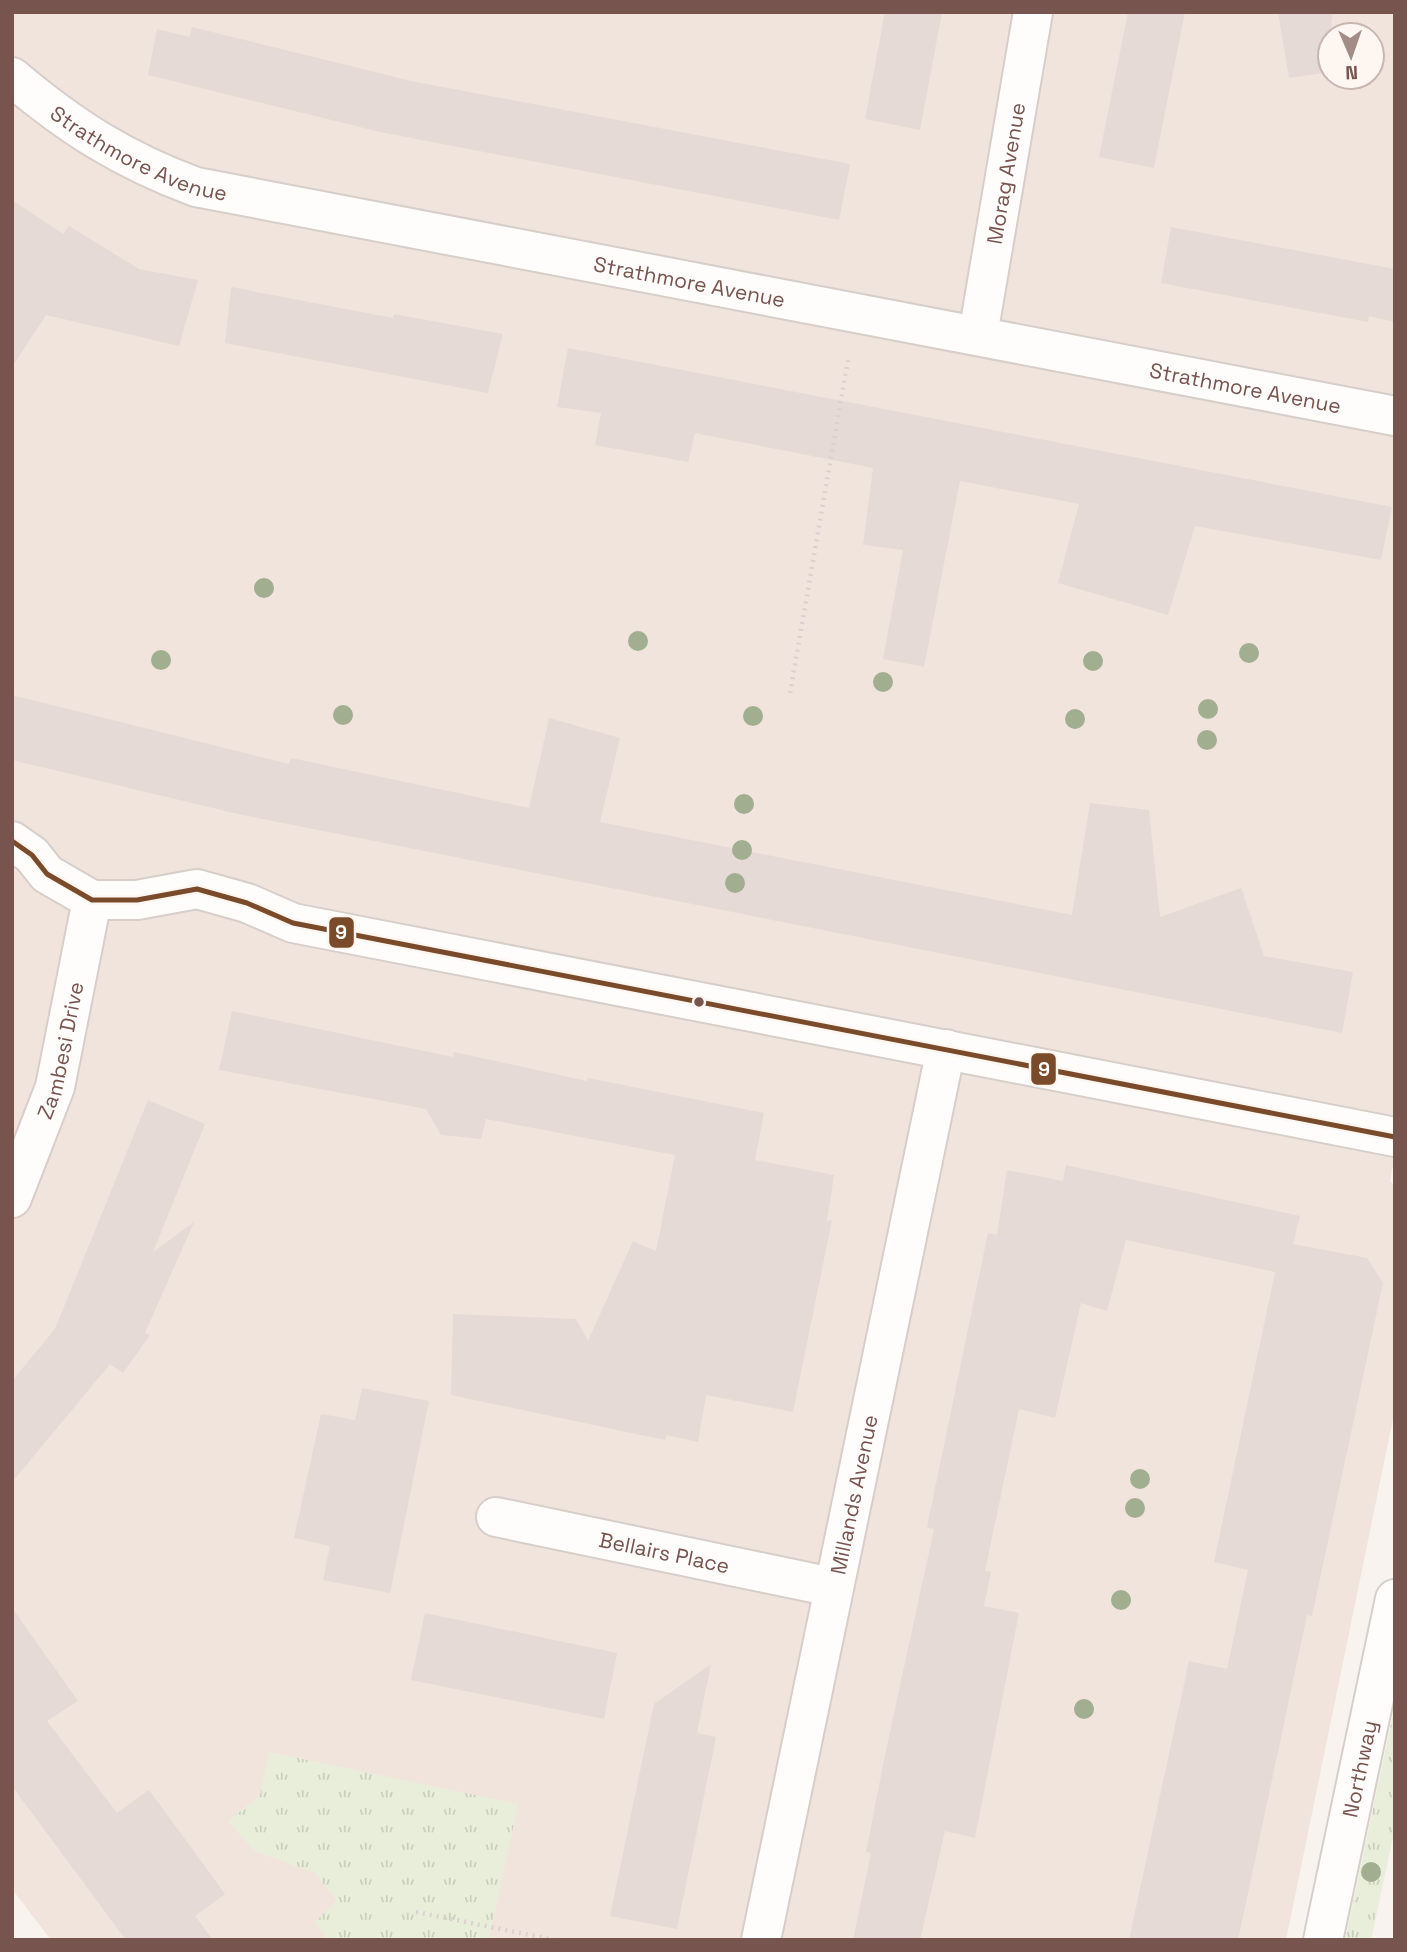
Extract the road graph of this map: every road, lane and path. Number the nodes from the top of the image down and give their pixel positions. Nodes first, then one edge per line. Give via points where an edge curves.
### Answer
1 (1033, 12) edge
2 (12, 77) edge
3 (856, 312) junction
4 (978, 335) junction
5 (1395, 416) edge
6 (790, 693) dead end
7 (12, 841) edge
8 (92, 900) junction
9 (946, 1049) junction
10 (1395, 1137) edge
11 (12, 1198) edge
12 (496, 1517) dead end
13 (832, 1587) junction
14 (1395, 1599) edge
15 (416, 1912) dead end
16 (555, 1940) edge
17 (761, 1940) edge
18 (1322, 1940) edge

1 - 4 street, Morag Avenue
2 - 3 street, Strathmore Avenue via 61,118 116,153 196,187
3 - 4 street, Strathmore Avenue
3 - 6 path
4 - 5 street, Strathmore Avenue
7 - 8 street via 32,855 47,874
8 - 9 street via 137,900 197,889 293,923
8 - 11 street, Zambesi Drive via 54,1087
9 - 10 street
9 - 13 street, Millands Avenue
12 - 13 street, Bellairs Place
13 - 17 street, Millands Avenue
14 - 18 street, Northway
15 - 16 path

